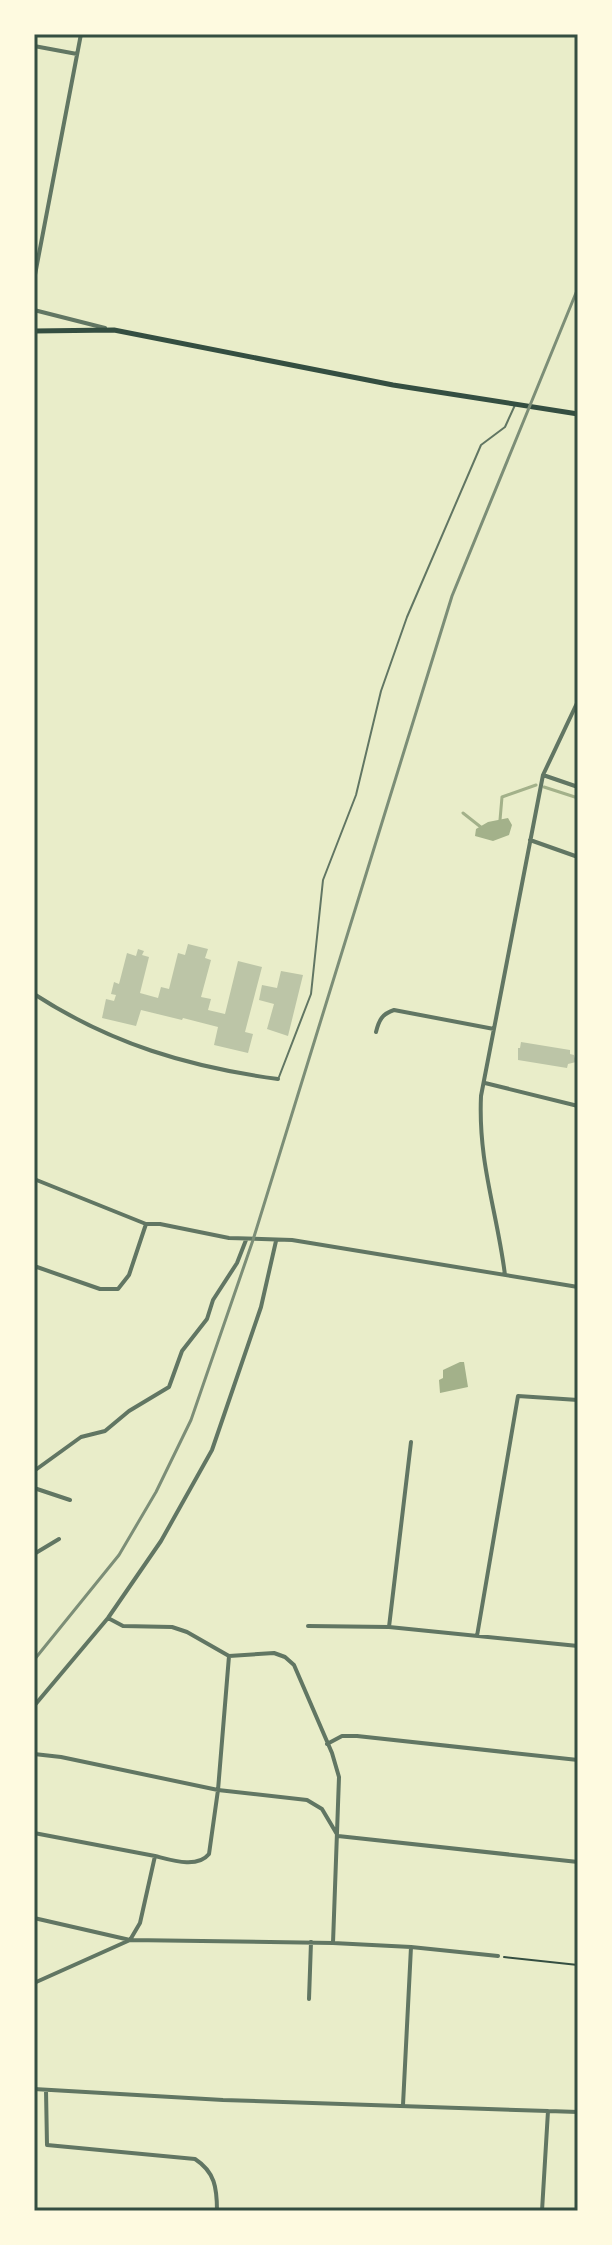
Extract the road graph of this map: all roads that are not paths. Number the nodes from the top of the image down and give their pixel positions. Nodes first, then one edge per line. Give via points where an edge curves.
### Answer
1 (81, 34) edge
2 (34, 46) edge
3 (77, 54) junction
4 (34, 280) edge
5 (34, 310) edge
6 (114, 330) junction
7 (34, 331) edge
8 (516, 404) junction
9 (578, 414) edge
10 (578, 701) edge
11 (543, 775) junction
12 (578, 787) edge
13 (530, 840) junction
14 (578, 857) edge
15 (34, 994) edge
16 (494, 1029) junction
17 (376, 1032) dead end
18 (278, 1079) joint
19 (485, 1083) junction
20 (578, 1106) edge
21 (34, 1179) edge
22 (146, 1224) junction
23 (246, 1240) junction
24 (276, 1241) junction
25 (34, 1266) edge
26 (505, 1275) junction
27 (578, 1287) edge
28 (578, 1400) edge
29 (411, 1442) dead end
30 (34, 1471) edge
31 (34, 1488) edge
32 (70, 1500) dead end
33 (59, 1539) dead end
34 (34, 1554) edge
35 (108, 1618) junction
36 (308, 1626) dead end
37 (389, 1627) junction
38 (477, 1636) junction
39 (578, 1646) edge
40 (229, 1656) junction
41 (34, 1706) edge
42 (327, 1744) junction
43 (34, 1754) edge
44 (578, 1760) edge
45 (218, 1790) junction
46 (34, 1833) edge
47 (338, 1836) junction
48 (155, 1856) junction
49 (578, 1862) edge
50 (34, 1918) edge
51 (130, 1940) junction
52 (311, 1942) junction
53 (333, 1943) junction
54 (411, 1947) junction
55 (498, 1956) road end
56 (34, 1983) edge
57 (309, 1999) dead end
58 (34, 2089) edge
59 (46, 2090) junction
60 (403, 2105) junction
61 (548, 2111) junction
62 (578, 2111) edge
63 (217, 2211) edge
64 (542, 2211) edge

1 - 3 street
2 - 3 street
3 - 4 street
5 - 6 street
6 - 7 main road
6 - 8 main road
8 - 9 main road
8 - 18 lane via 505,427 481,445 407,617 381,691 356,795 323,880 311,994
10 - 11 street
11 - 12 street
11 - 13 street
13 - 14 street
13 - 16 street
15 - 18 street via 88,1025 160,1055
16 - 17 street via 394,1010 385,1013
16 - 19 street
19 - 20 street
19 - 26 street via 479,1128
21 - 22 street
22 - 23 street
22 - 25 street via 129,1275 118,1289 100,1289
23 - 24 street
23 - 30 street via 207,1319 182,1351 169,1387 105,1431 81,1437
24 - 26 street
24 - 35 street via 261,1307 212,1450 161,1541
26 - 27 street
28 - 38 street via 518,1396
29 - 37 street
31 - 32 street
33 - 34 street
35 - 40 street via 123,1626 172,1627
35 - 41 street
36 - 37 street
37 - 38 street
38 - 39 street
40 - 42 street via 274,1653 294,1665
40 - 45 street
42 - 44 street via 357,1736
42 - 47 street via 339,1777
43 - 45 street
45 - 47 street via 307,1800 322,1809
45 - 48 street via 212,1842 204,1860
46 - 48 street
47 - 49 street
47 - 53 street
48 - 51 street via 140,1923
50 - 51 street
51 - 52 street
51 - 56 street
52 - 53 street
52 - 57 street
53 - 54 street
54 - 55 street
54 - 60 street
58 - 59 street
59 - 60 street
59 - 63 street via 47,2145 195,2159 213,2177
60 - 61 street
61 - 62 street
61 - 64 street

